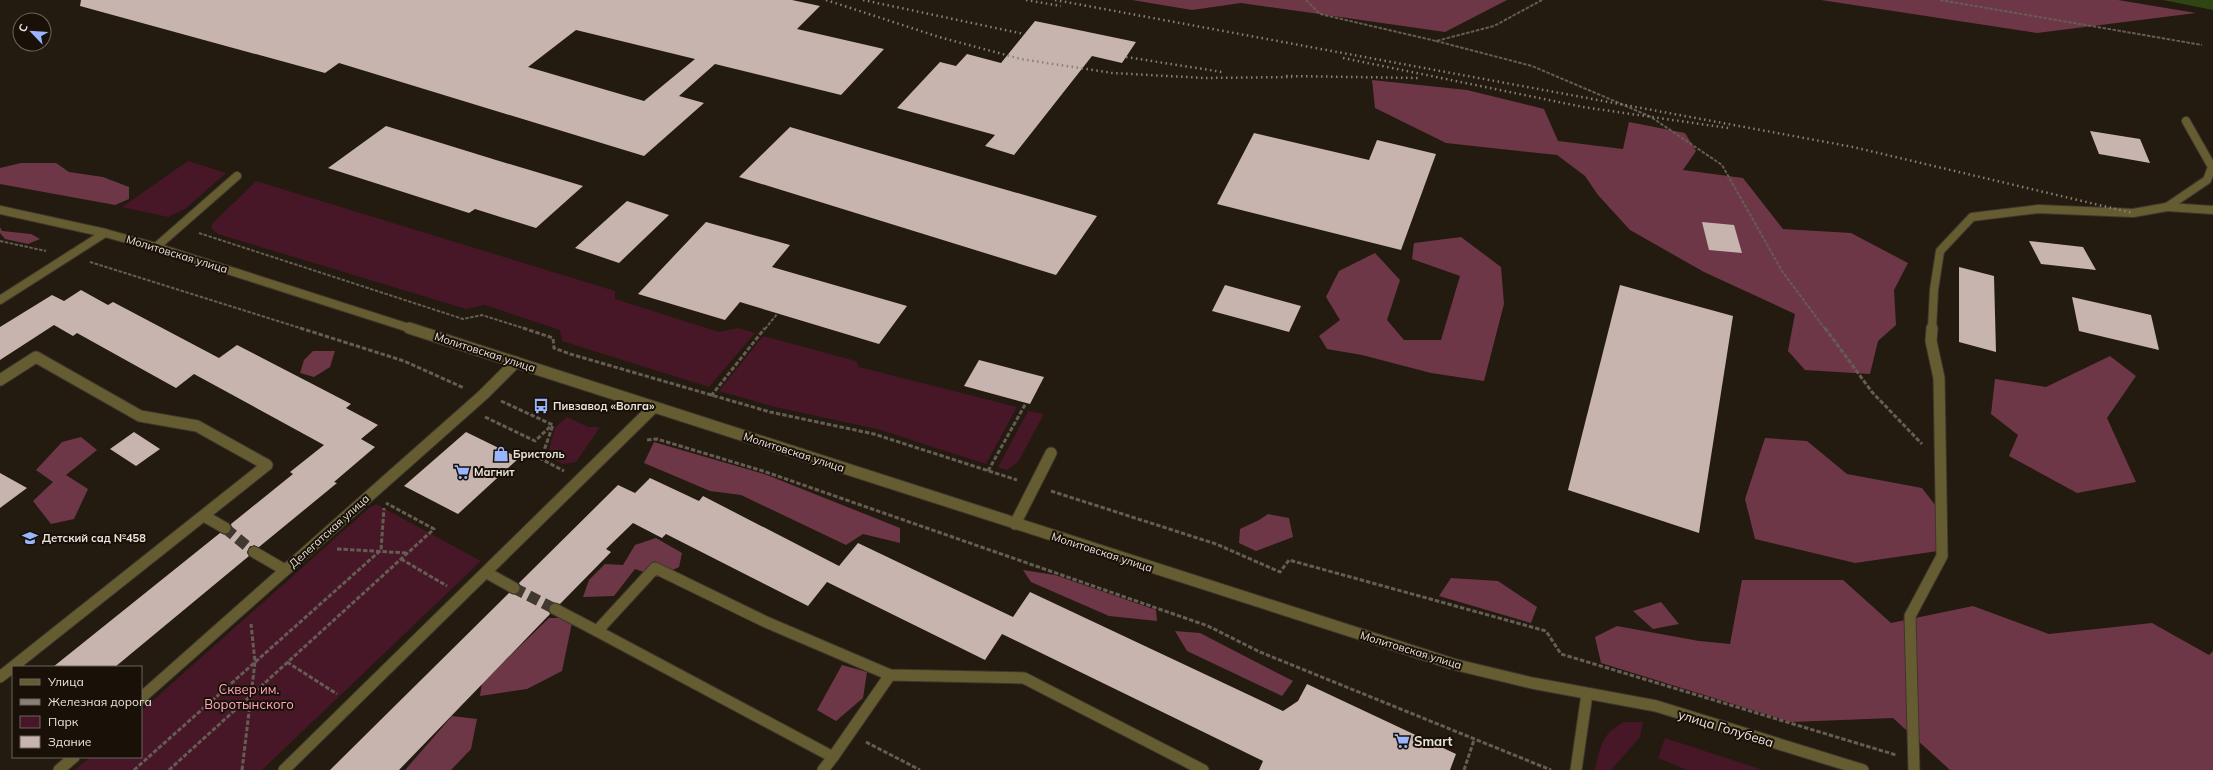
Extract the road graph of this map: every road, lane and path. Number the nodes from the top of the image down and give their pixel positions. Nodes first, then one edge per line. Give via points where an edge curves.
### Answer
1 (1306, 0) edge
2 (1542, 0) edge
3 (1940, 0) edge
4 (1436, 41) junction
5 (2202, 45) dead end
6 (2186, 121) dead end
7 (237, 176) dead end
8 (2167, 207) junction
9 (0, 210) edge
10 (2213, 210) edge
11 (106, 233) junction
12 (199, 233) dead end
13 (0, 241) edge
14 (156, 247) junction
15 (71, 256) junction
16 (0, 300) edge
17 (777, 314) dead end
18 (516, 362) junction
19 (0, 380) edge
20 (483, 395) junction
21 (712, 396) junction
22 (1026, 403) dead end
23 (654, 407) junction
24 (481, 414) dead end
25 (553, 425) junction
26 (640, 442) dead end
27 (1051, 453) dead end
28 (1942, 466) junction
29 (988, 471) junction
30 (582, 480) junction
31 (1035, 486) junction
32 (388, 497) dead end
33 (384, 502) junction
34 (204, 516) junction
35 (1015, 524) junction
36 (225, 528) tunnel mouth
37 (311, 547) junction
38 (381, 550) junction
39 (254, 552) tunnel mouth
40 (408, 552) junction
41 (401, 559) junction
42 (285, 570) junction
43 (487, 573) junction
44 (514, 588) tunnel mouth
45 (464, 595) junction
46 (249, 602) junction
47 (555, 609) tunnel mouth
48 (597, 631) junction
49 (255, 662) junction
50 (287, 662) junction
51 (14, 666) edge
52 (12, 668) edge
53 (890, 675) junction
54 (0, 677) edge
55 (253, 694) junction
56 (1587, 694) junction
57 (142, 697) edge
58 (352, 704) junction
59 (849, 734) junction
60 (1474, 740) junction
61 (833, 757) junction
62 (73, 758) edge
63 (1914, 765) edge
64 (59, 770) edge
65 (134, 770) edge
66 (168, 770) edge
67 (242, 770) edge
68 (284, 770) edge
69 (823, 770) edge
70 (920, 770) edge
71 (1202, 770) edge
72 (1464, 770) edge
73 (1551, 770) edge
74 (1576, 770) edge
75 (1863, 770) edge

1 - 4 path via 1320,14
2 - 4 path via 1494,26
3 - 5 path
4 - 28 path via 1532,66 1619,103 1651,117 1722,165 1782,271 1872,392
6 - 8 street via 2212,167 2207,180
7 - 14 street
8 - 10 street
8 - 28 street via 2133,213 2038,209 1972,217 1940,251 1934,290 1932,341 1939,378
9 - 11 street, Молитовская улица
11 - 14 street, Молитовская улица
11 - 15 street
12 - 21 path via 463,319 482,315 553,338 554,348
13 - 15 path
14 - 18 street, Молитовская улица
15 - 16 street
15 - 20 path via 404,361
17 - 21 path
18 - 20 street, Делегатская улица
18 - 23 street, Молитовская улица
19 - 34 street via 36,357 140,416 197,426 267,466
20 - 25 path via 519,408
20 - 37 street, Делегатская улица
21 - 29 path via 770,412 874,434
22 - 29 path
23 - 30 street
23 - 35 street, Молитовская улица
24 - 25 path via 535,441
25 - 30 path via 541,459
26 - 60 path via 657,439 763,471 1208,626 1260,652
27 - 31 street
28 - 63 street via 1942,556 1910,616
29 - 31 path
30 - 43 street
31 - 35 street
31 - 63 path via 1216,544 1280,572 1289,560 1546,631 1561,654
32 - 33 path
33 - 38 path
33 - 40 path via 434,529
34 - 36 street
34 - 51 street
35 - 56 street, Молитовская улица via 1453,664
37 - 38 path
37 - 42 street, Делегатская улица
38 - 40 path
38 - 49 path
39 - 42 street
40 - 41 path
41 - 45 path
41 - 50 path
42 - 46 street, Делегатская улица
43 - 44 street
43 - 45 street
45 - 58 street
46 - 49 path
46 - 57 street, Делегатская улица
47 - 48 street
48 - 53 street via 654,568 766,622
48 - 61 street
49 - 55 path
49 - 65 path
50 - 55 path
50 - 58 path
52 - 54 street
53 - 59 street
53 - 71 street via 1024,678
55 - 66 path
55 - 67 path
56 - 74 street
56 - 75 street, улица Голубева via 1656,706
58 - 68 street
59 - 61 street
59 - 70 path
60 - 72 path
60 - 73 path
61 - 69 street
62 - 64 street

